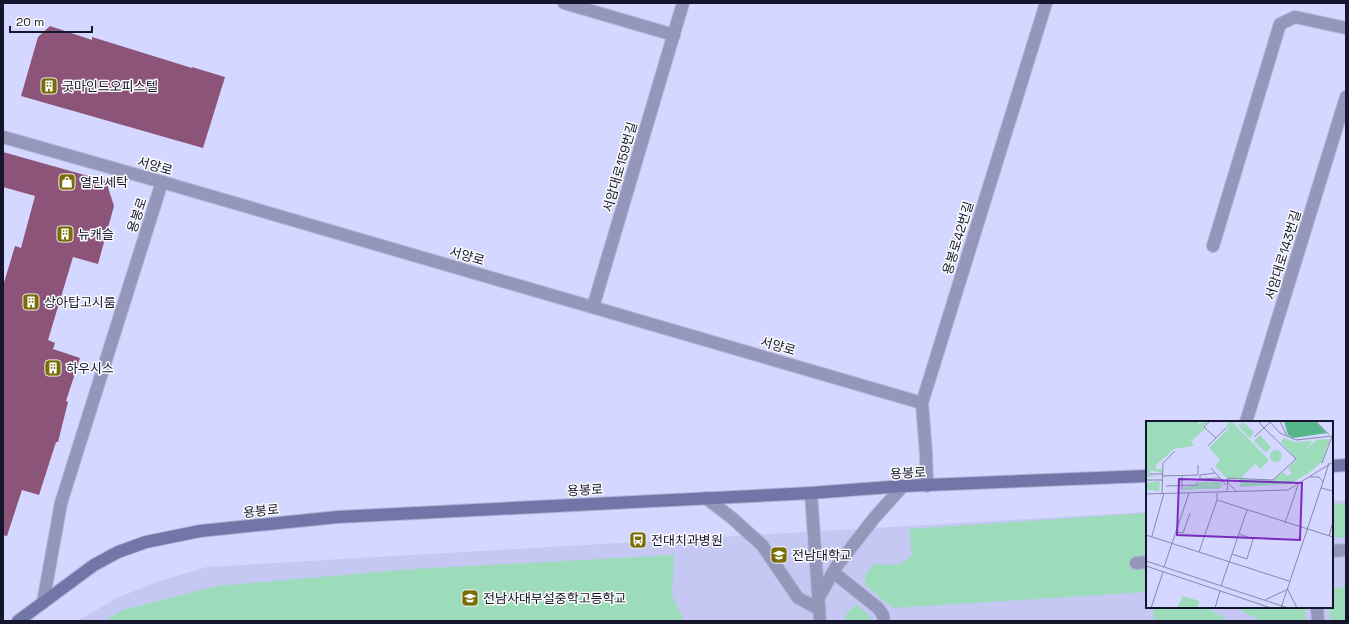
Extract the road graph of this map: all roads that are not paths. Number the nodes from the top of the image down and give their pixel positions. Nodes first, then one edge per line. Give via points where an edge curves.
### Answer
1 (564, 3) edge
2 (683, 3) edge
3 (1046, 3) edge
4 (1346, 28) edge
5 (674, 35) junction
6 (1346, 97) edge
7 (3, 137) edge
8 (162, 182) junction
9 (1213, 246) dead end
10 (594, 307) junction
11 (922, 403) junction
12 (1246, 421) edge
13 (1346, 465) edge
14 (1333, 466) edge
15 (1146, 476) edge
16 (903, 486) junction
17 (927, 486) junction
18 (811, 493) junction
19 (706, 498) junction
20 (1346, 550) edge
21 (1333, 551) edge
22 (833, 572) junction
23 (43, 603) junction
24 (1317, 608) edge
25 (819, 610) edge
26 (18, 621) edge
27 (884, 621) edge
28 (1318, 621) edge

1 - 5 street
2 - 5 street, 서암대로159번길
3 - 11 street, 용봉로42번길
4 - 9 street via 1295,17 1280,24
5 - 10 street, 서암대로159번길
6 - 12 street, 서암대로143번길
7 - 8 street, 서양로
8 - 10 street, 서양로
8 - 23 street, 용봉로 via 61,503
10 - 11 street, 서양로
11 - 17 street, 용봉로42번길
13 - 14 main road
15 - 17 main road, 용봉로
16 - 17 main road, 용봉로
16 - 18 main road, 용봉로
16 - 22 street via 875,517
18 - 19 main road, 용봉로
18 - 25 street
19 - 23 main road, 용봉로 via 338,517 200,531 146,542 118,552 94,565
19 - 25 street via 762,545 798,598
20 - 21 street
22 - 25 street
22 - 27 street via 878,608
23 - 26 main road, 용봉로
24 - 28 street

